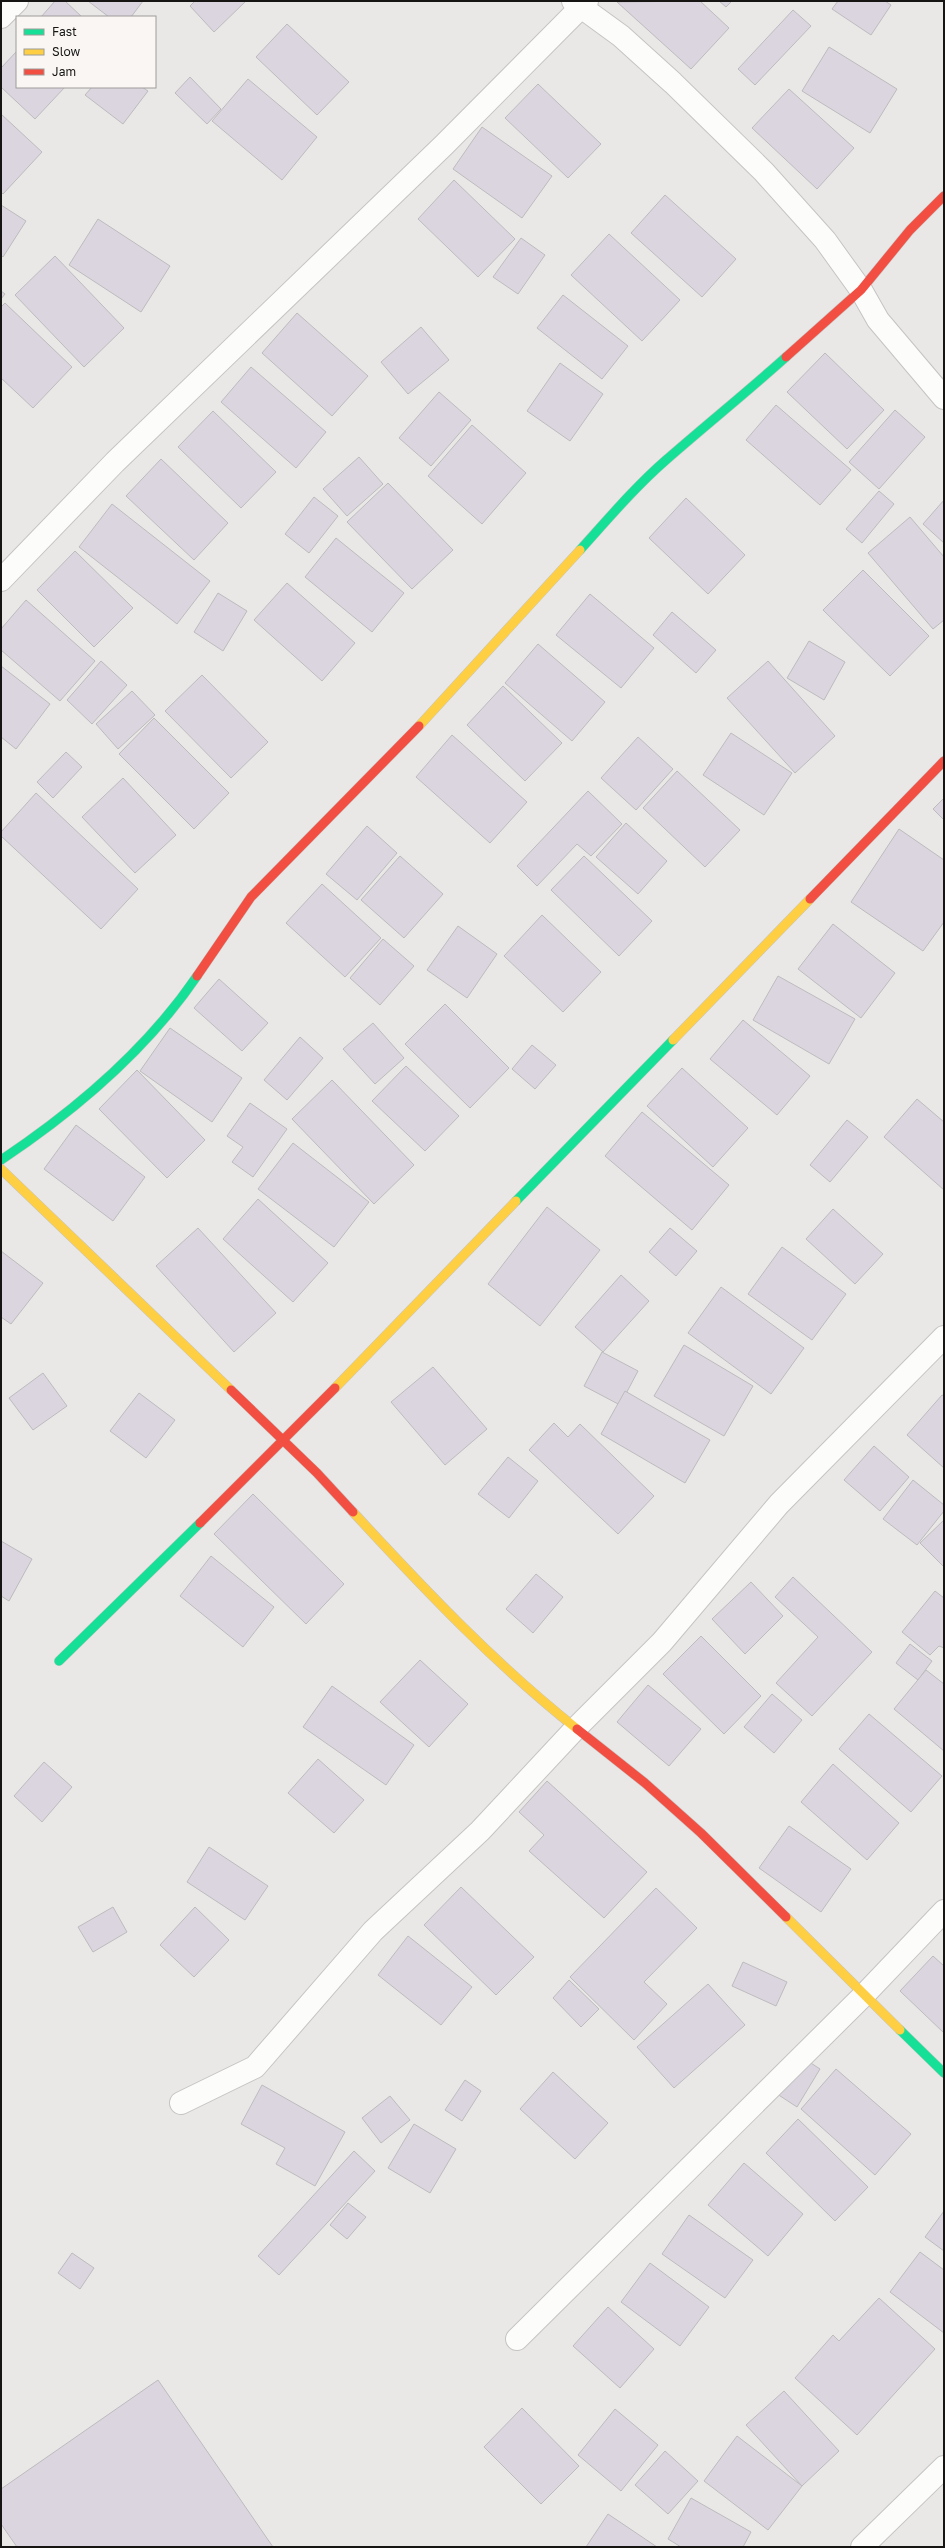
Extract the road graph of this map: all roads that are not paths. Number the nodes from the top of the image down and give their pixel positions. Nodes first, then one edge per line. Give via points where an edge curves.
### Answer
1 (17, 1) edge
2 (580, 3) edge
3 (1, 17) edge
4 (944, 196) edge
5 (861, 290) junction
6 (944, 398) edge
7 (1, 580) edge
8 (944, 762) edge
9 (1, 1160) edge
10 (1, 1170) edge
11 (944, 1337) edge
12 (284, 1440) junction
13 (59, 1661) dead end
14 (577, 1727) junction
15 (944, 1911) edge
16 (863, 1996) junction
17 (944, 2073) edge
18 (181, 2103) dead end
19 (517, 2339) dead end
20 (944, 2467) edge
21 (862, 2547) edge

1 - 3 street
2 - 5 street via 673,83 764,172 825,240
2 - 7 street via 444,145 115,462
4 - 5 street via 910,230
5 - 6 street via 878,320
5 - 9 street via 732,406 666,460 625,500 428,717 251,897 189,988 141,1046 107,1080 33,1139
8 - 12 street
10 - 12 street
11 - 14 street via 779,1504 662,1642
12 - 13 street
12 - 14 street via 440,1606 534,1696
14 - 16 street via 701,1833
14 - 18 street via 480,1831 373,1931 255,2067
15 - 16 street
16 - 17 street
16 - 19 street
20 - 21 street

